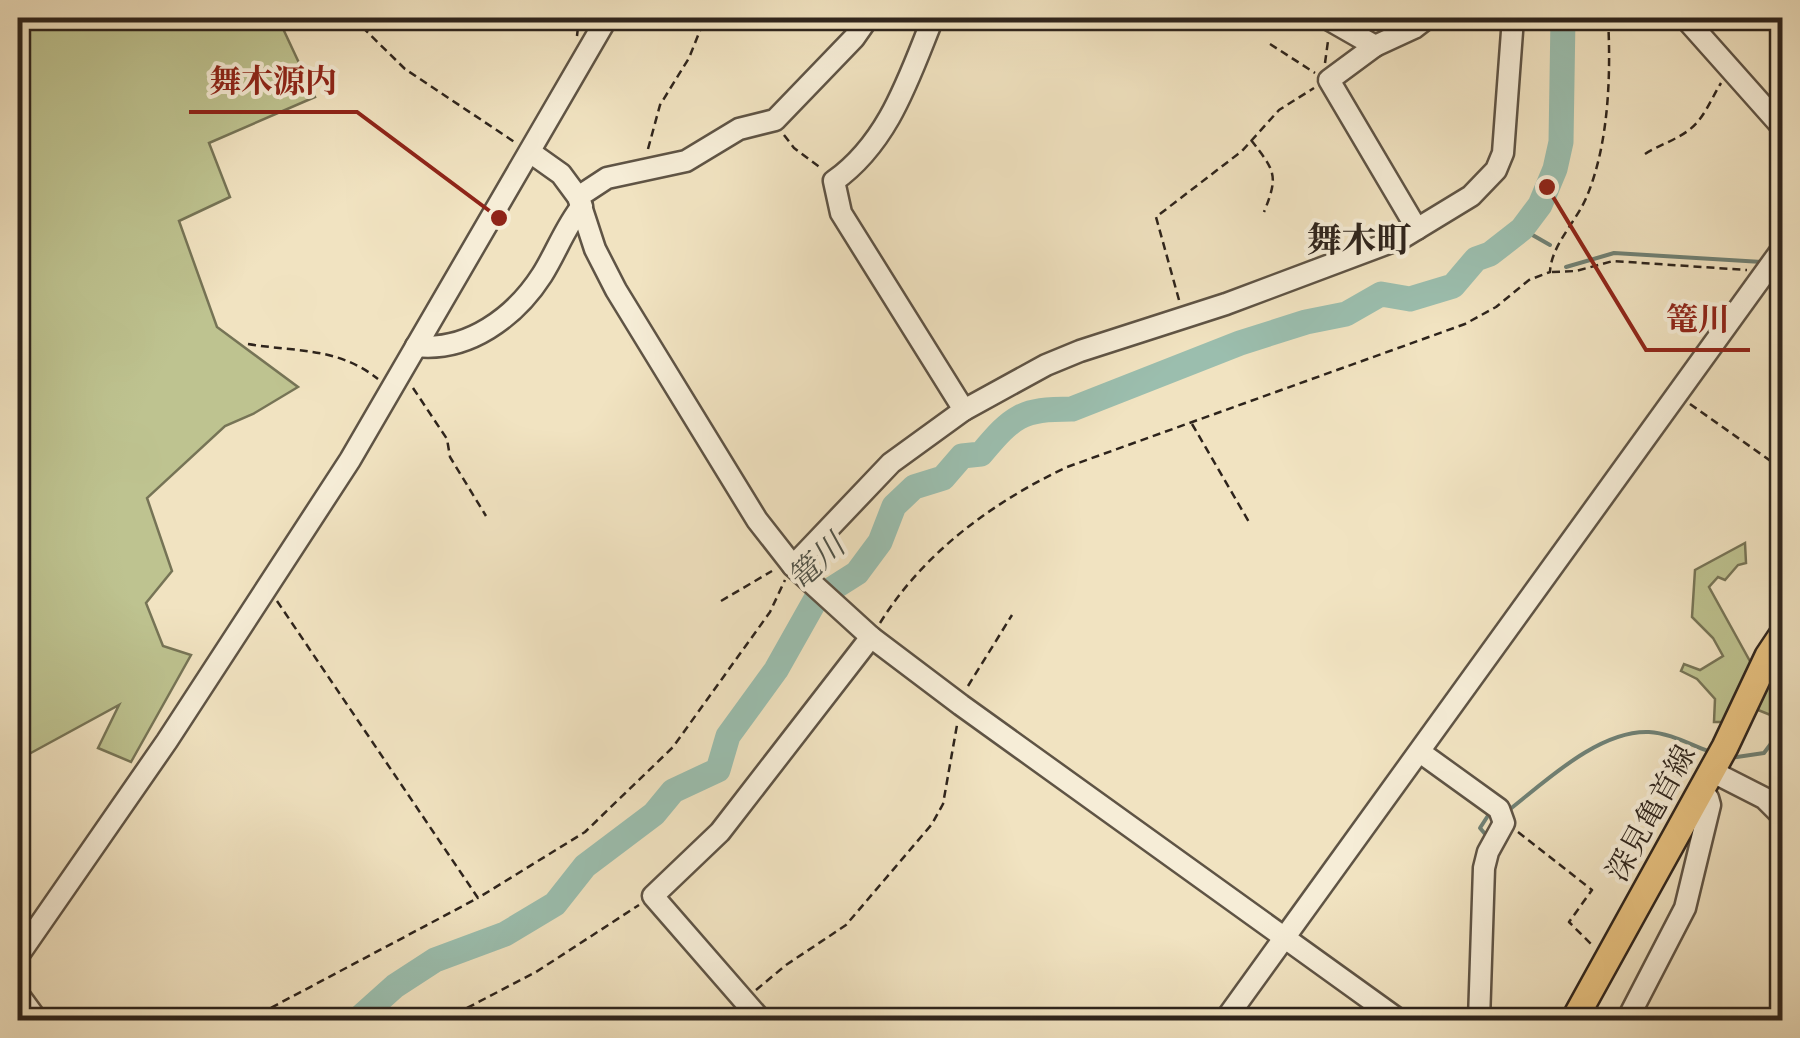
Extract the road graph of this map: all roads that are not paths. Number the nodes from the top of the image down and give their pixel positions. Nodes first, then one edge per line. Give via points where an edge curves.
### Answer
1 (607, 18) edge
2 (868, 18) edge
3 (933, 18) edge
4 (1427, 18) edge
5 (1513, 18) edge
6 (1685, 18) edge
7 (1329, 20) edge
8 (1375, 46) junction
9 (1782, 127) edge
10 (530, 152) junction
11 (580, 202) junction
12 (1417, 229) junction
13 (1782, 249) edge
14 (416, 346) junction
15 (964, 410) junction
16 (790, 562) junction
17 (869, 634) junction
18 (1782, 635) edge
19 (1420, 752) junction
20 (1706, 781) junction
21 (1782, 816) edge
22 (1284, 938) junction
23 (18, 956) edge
24 (18, 994) edge
25 (37, 1020) edge
26 (761, 1020) edge
27 (1225, 1020) edge
28 (1399, 1020) edge
29 (1479, 1020) edge
30 (1574, 1020) edge
31 (1627, 1020) edge

1 - 10 street
2 - 11 street via 775,120 739,129 696,158 607,178
3 - 15 street via 898,106 866,154 834,180 841,214
4 - 8 street
5 - 12 street via 1506,132 1496,170 1471,196
6 - 9 street
7 - 8 street
8 - 12 street via 1326,80
10 - 11 street via 561,174
10 - 14 street
11 - 14 street via 535,284 500,321 460,342
11 - 16 street via 616,290 757,520
12 - 15 street via 1046,366
13 - 19 street
14 - 23 street via 268,588
15 - 16 street via 892,463
16 - 17 street
17 - 22 street
17 - 26 street via 720,832 653,896
18 - 20 main road, 深見亀首線
19 - 22 street
19 - 29 street via 1501,817 1484,868
20 - 21 street via 1764,798
20 - 30 main road, 深見亀首線
20 - 31 street via 1710,805 1684,908
22 - 27 street
22 - 28 street
24 - 25 street

